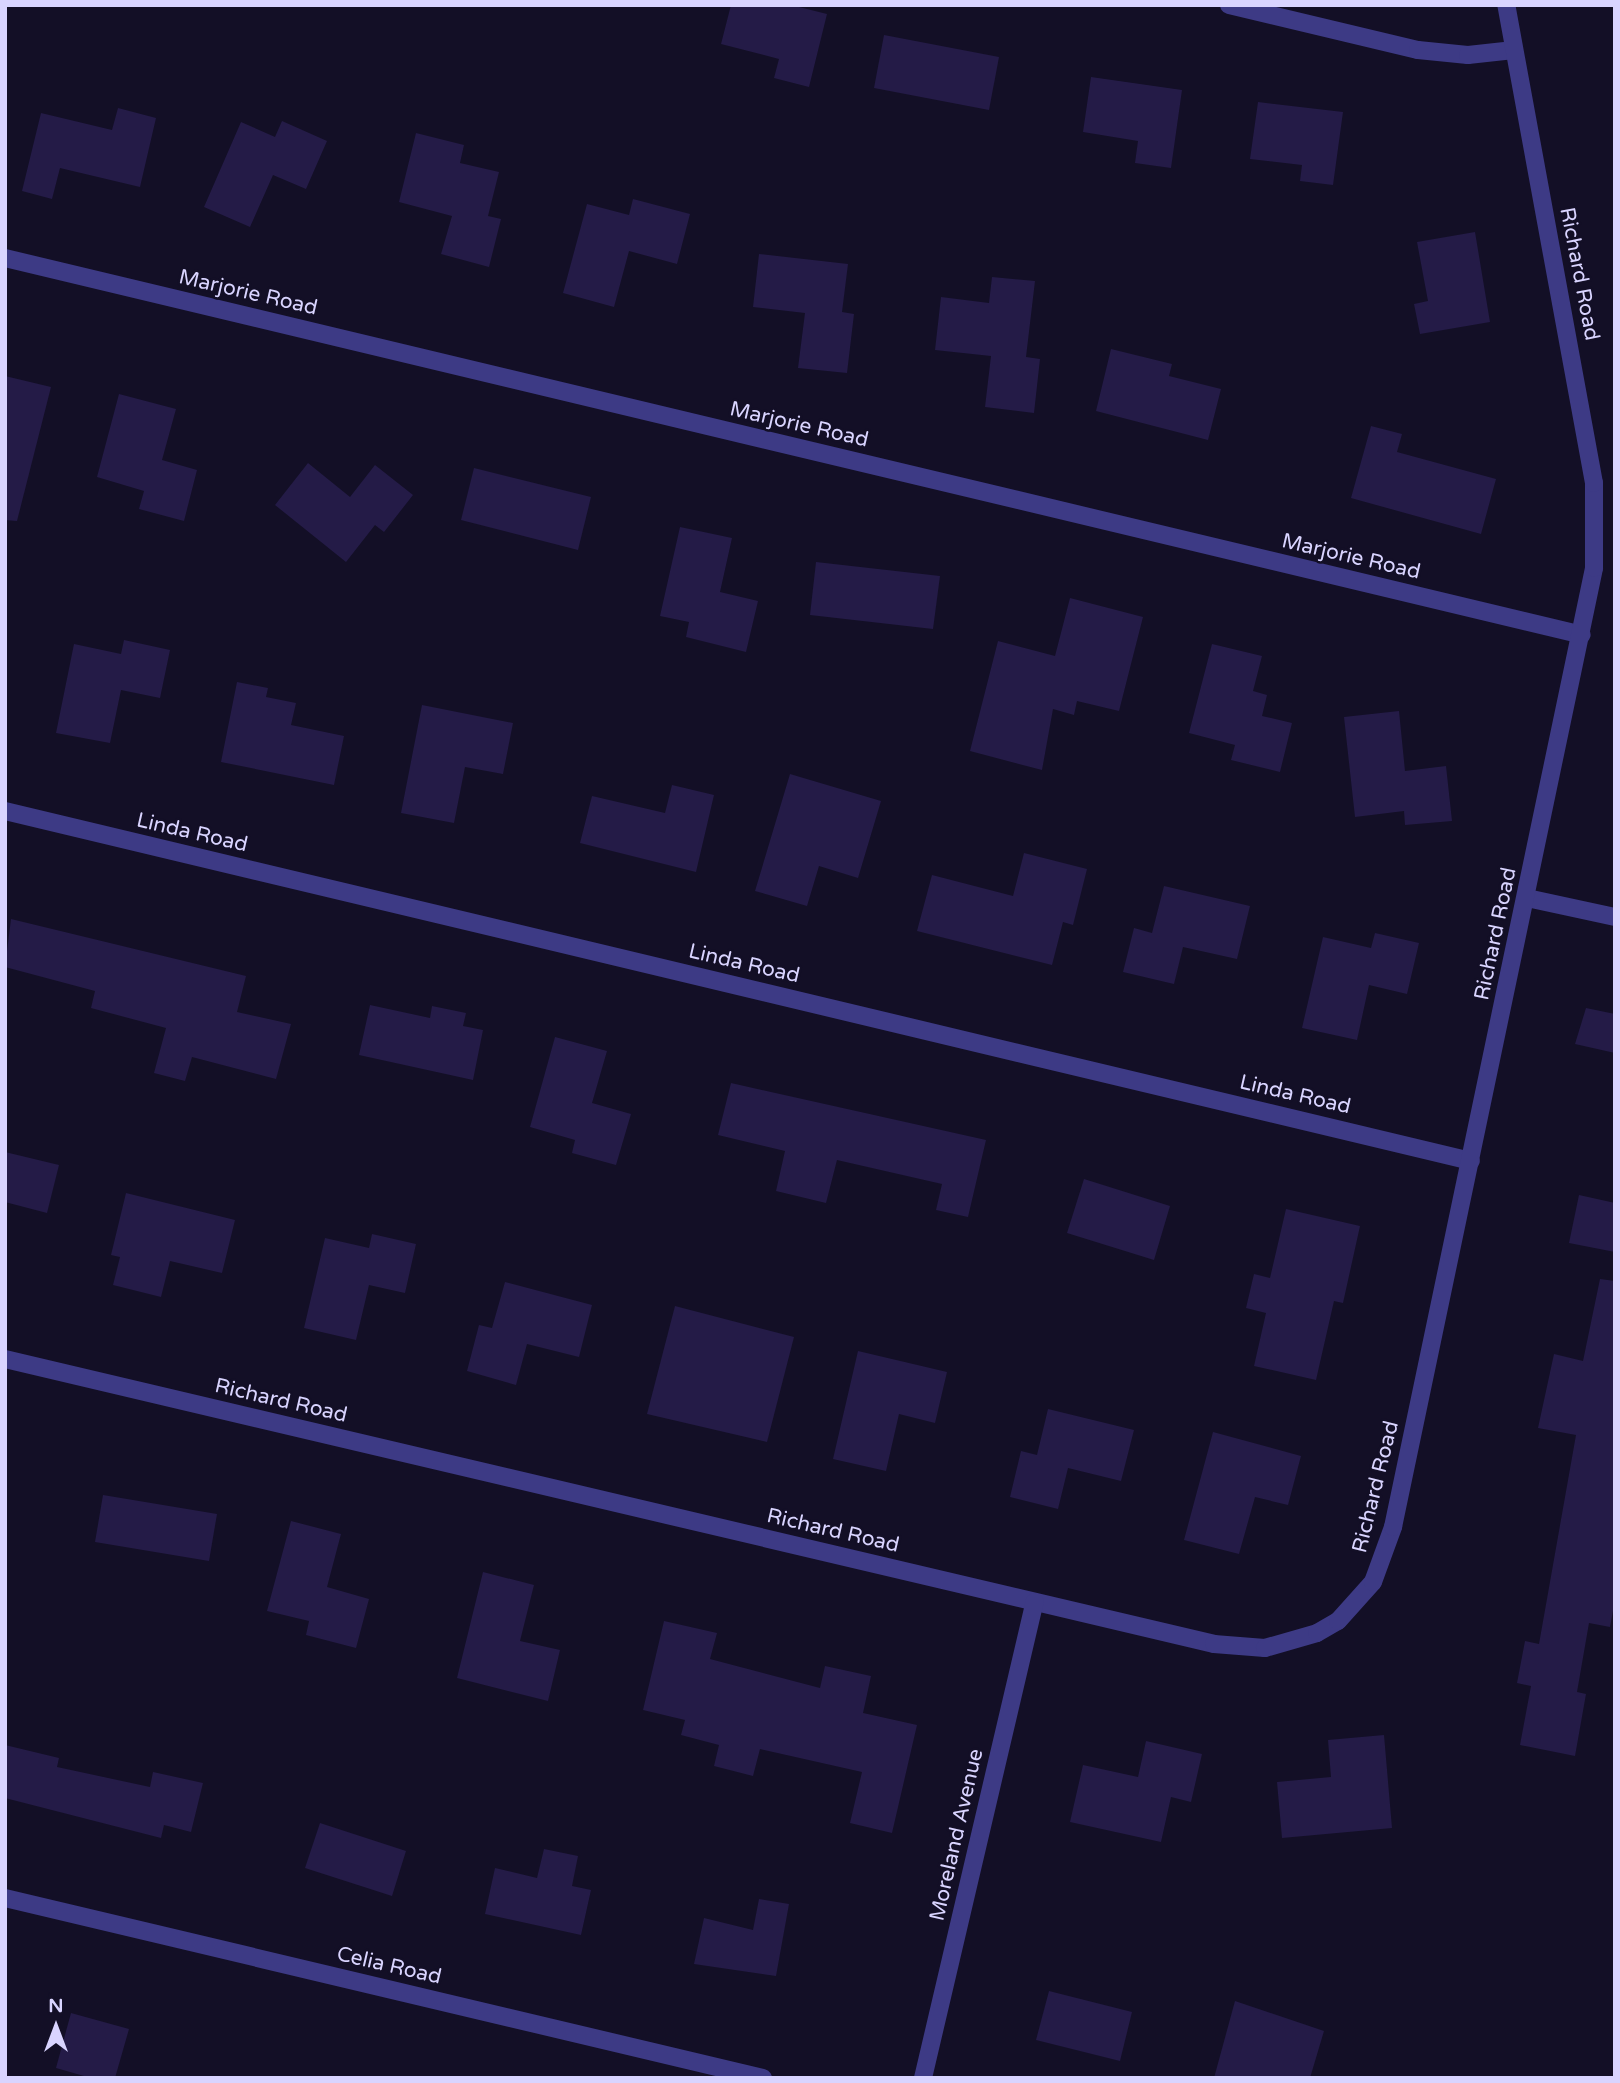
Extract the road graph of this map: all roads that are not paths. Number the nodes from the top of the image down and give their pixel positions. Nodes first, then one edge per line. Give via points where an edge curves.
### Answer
1 (1229, 5) edge
2 (1506, 5) edge
3 (1514, 50) junction
4 (5, 258) edge
5 (1583, 635) junction
6 (5, 811) edge
7 (1527, 898) junction
8 (1615, 917) edge
9 (1471, 1161) junction
10 (5, 1359) edge
11 (1035, 1602) junction
12 (5, 1898) edge
13 (763, 2078) edge
14 (923, 2078) edge

1 - 3 street via 1418,50 1468,55
2 - 3 street, Richard Road
3 - 5 street, Richard Road via 1594,482 1594,568
4 - 5 street, Marjorie Road
5 - 7 street, Richard Road
6 - 9 street, Linda Road
7 - 8 street
7 - 9 street, Richard Road
9 - 11 street, Richard Road via 1393,1527 1373,1582 1357,1605 1317,1633 1265,1647 1241,1647
10 - 11 street, Richard Road
11 - 14 street, Moreland Avenue
12 - 13 street, Celia Road

